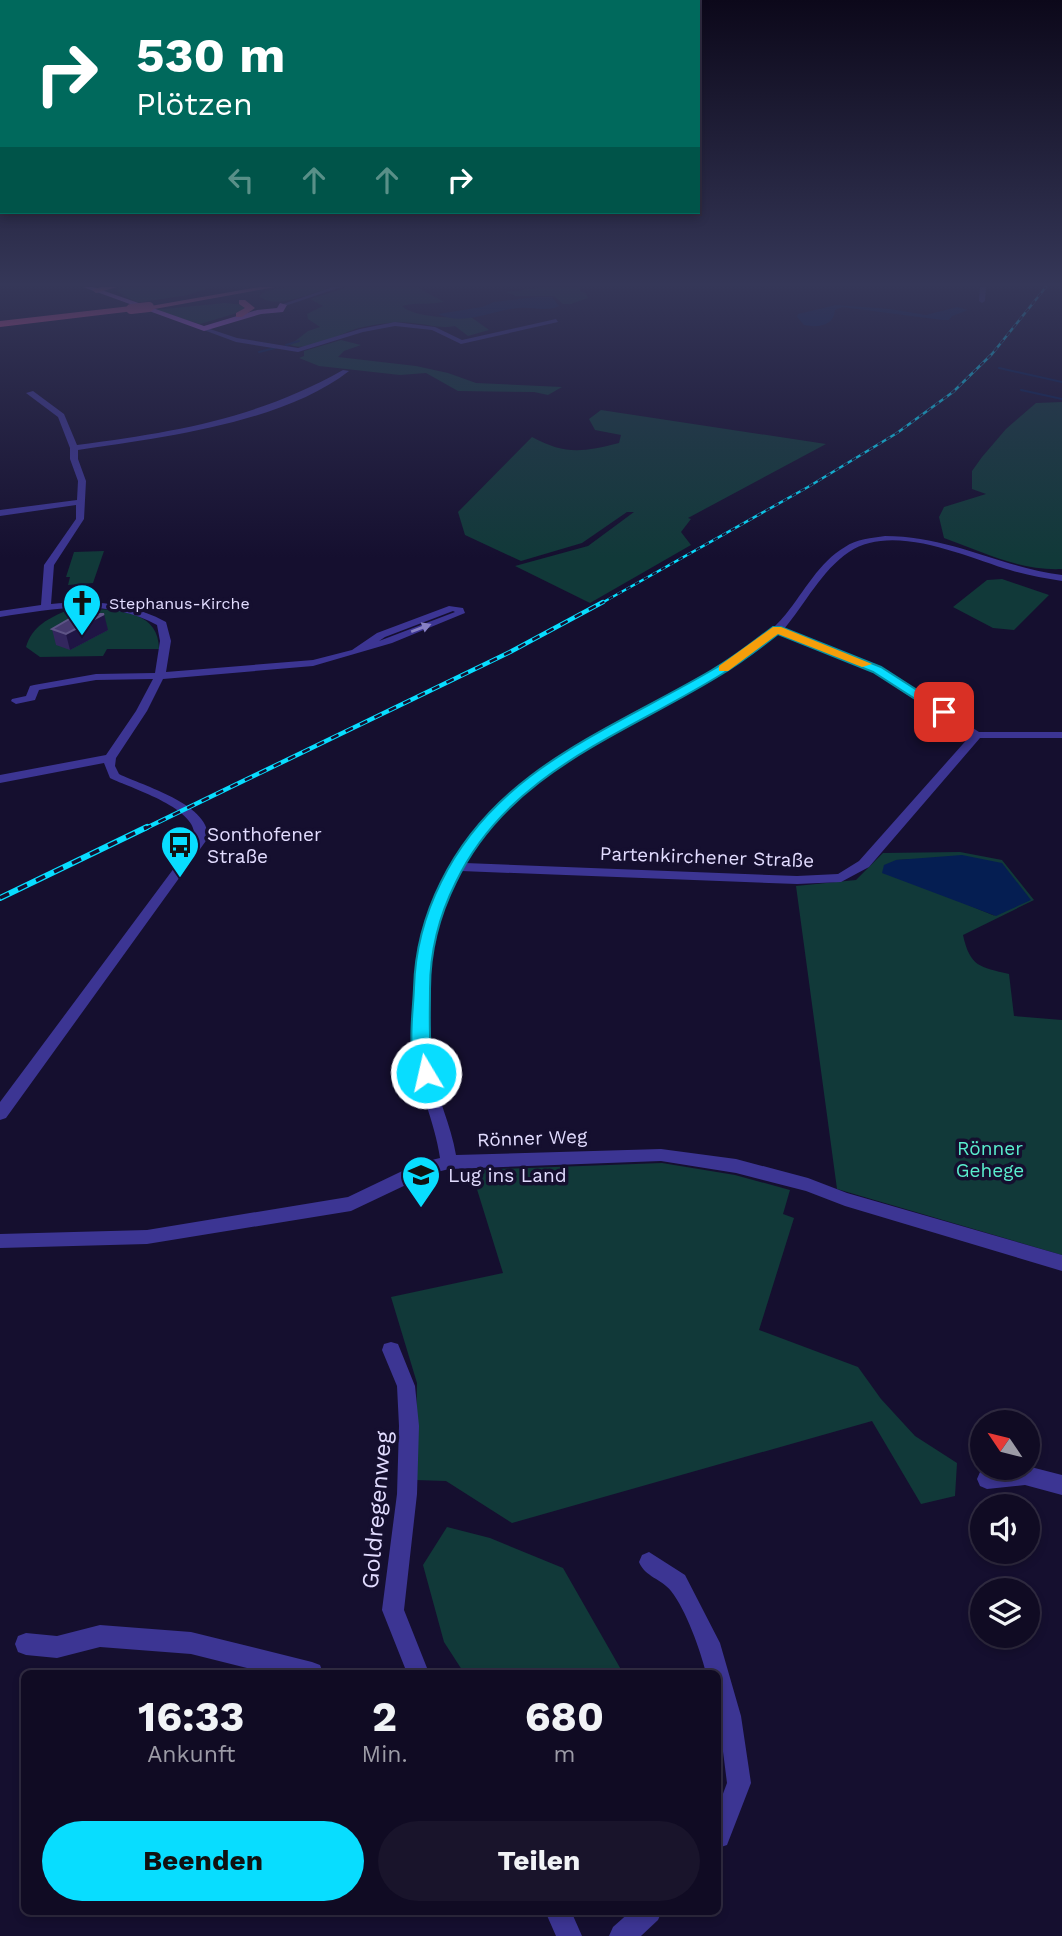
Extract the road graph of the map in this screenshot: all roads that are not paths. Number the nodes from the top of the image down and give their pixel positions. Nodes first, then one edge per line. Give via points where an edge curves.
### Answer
1 (335, 377) edge
2 (30, 393) dead end
3 (74, 448) junction
4 (81, 502) junction
5 (0, 513) edge
6 (1062, 578) edge
7 (46, 609) junction
8 (0, 614) edge
9 (777, 630) junction
10 (356, 651) junction
11 (160, 676) junction
12 (16, 701) dead end
13 (977, 735) junction
14 (1062, 735) edge
15 (110, 758) junction
16 (0, 779) edge
17 (456, 867) junction
18 (0, 1115) edge
19 (449, 1162) junction
20 (0, 1241) edge
21 (1062, 1263) edge
22 (391, 1350) dead end
23 (1040, 1479) edge
24 (1062, 1485) edge
25 (649, 1562) dead end
26 (26, 1643) dead end
27 (300, 1670) edge
28 (417, 1670) edge
29 (716, 1670) edge
30 (721, 1686) edge
31 (721, 1828) edge
32 (560, 1915) edge
33 (645, 1915) edge
34 (569, 1936) edge
35 (622, 1936) edge

1 - 3 street via 315,391 224,422
2 - 3 street via 61,416
3 - 4 street via 82,481
4 - 5 street
4 - 7 street via 80,519 49,565
6 - 9 street via 1026,573 935,542 857,544 837,554
7 - 8 street
7 - 11 street via 101,606 152,617 162,624 167,638
9 - 13 street via 877,670
9 - 17 street via 719,671 543,771 489,819
10 -> 10 street via 440,621 460,610 452,608 381,635
10 - 11 street via 278,668
11 - 12 street via 96,677 34,688 31,698
11 - 15 street
13 - 14 street
13 - 17 street, Partenkirchener Straße via 864,864 841,877 797,880
15 - 16 street
15 - 18 street via 114,776 197,820 201,840
17 - 19 street via 428,930 420,997 421,1051
19 - 20 street, Rönner Weg via 425,1168 351,1204 147,1237
19 - 21 street, Rönner Weg via 662,1154 723,1164 808,1185
22 - 28 street, Goldregenweg via 406,1386 410,1426 393,1610
23 - 24 street
25 - 29 street via 678,1582 709,1643
26 - 27 street via 57,1647 100,1636 191,1643
30 - 31 street via 739,1783
32 - 34 street
33 - 35 street

